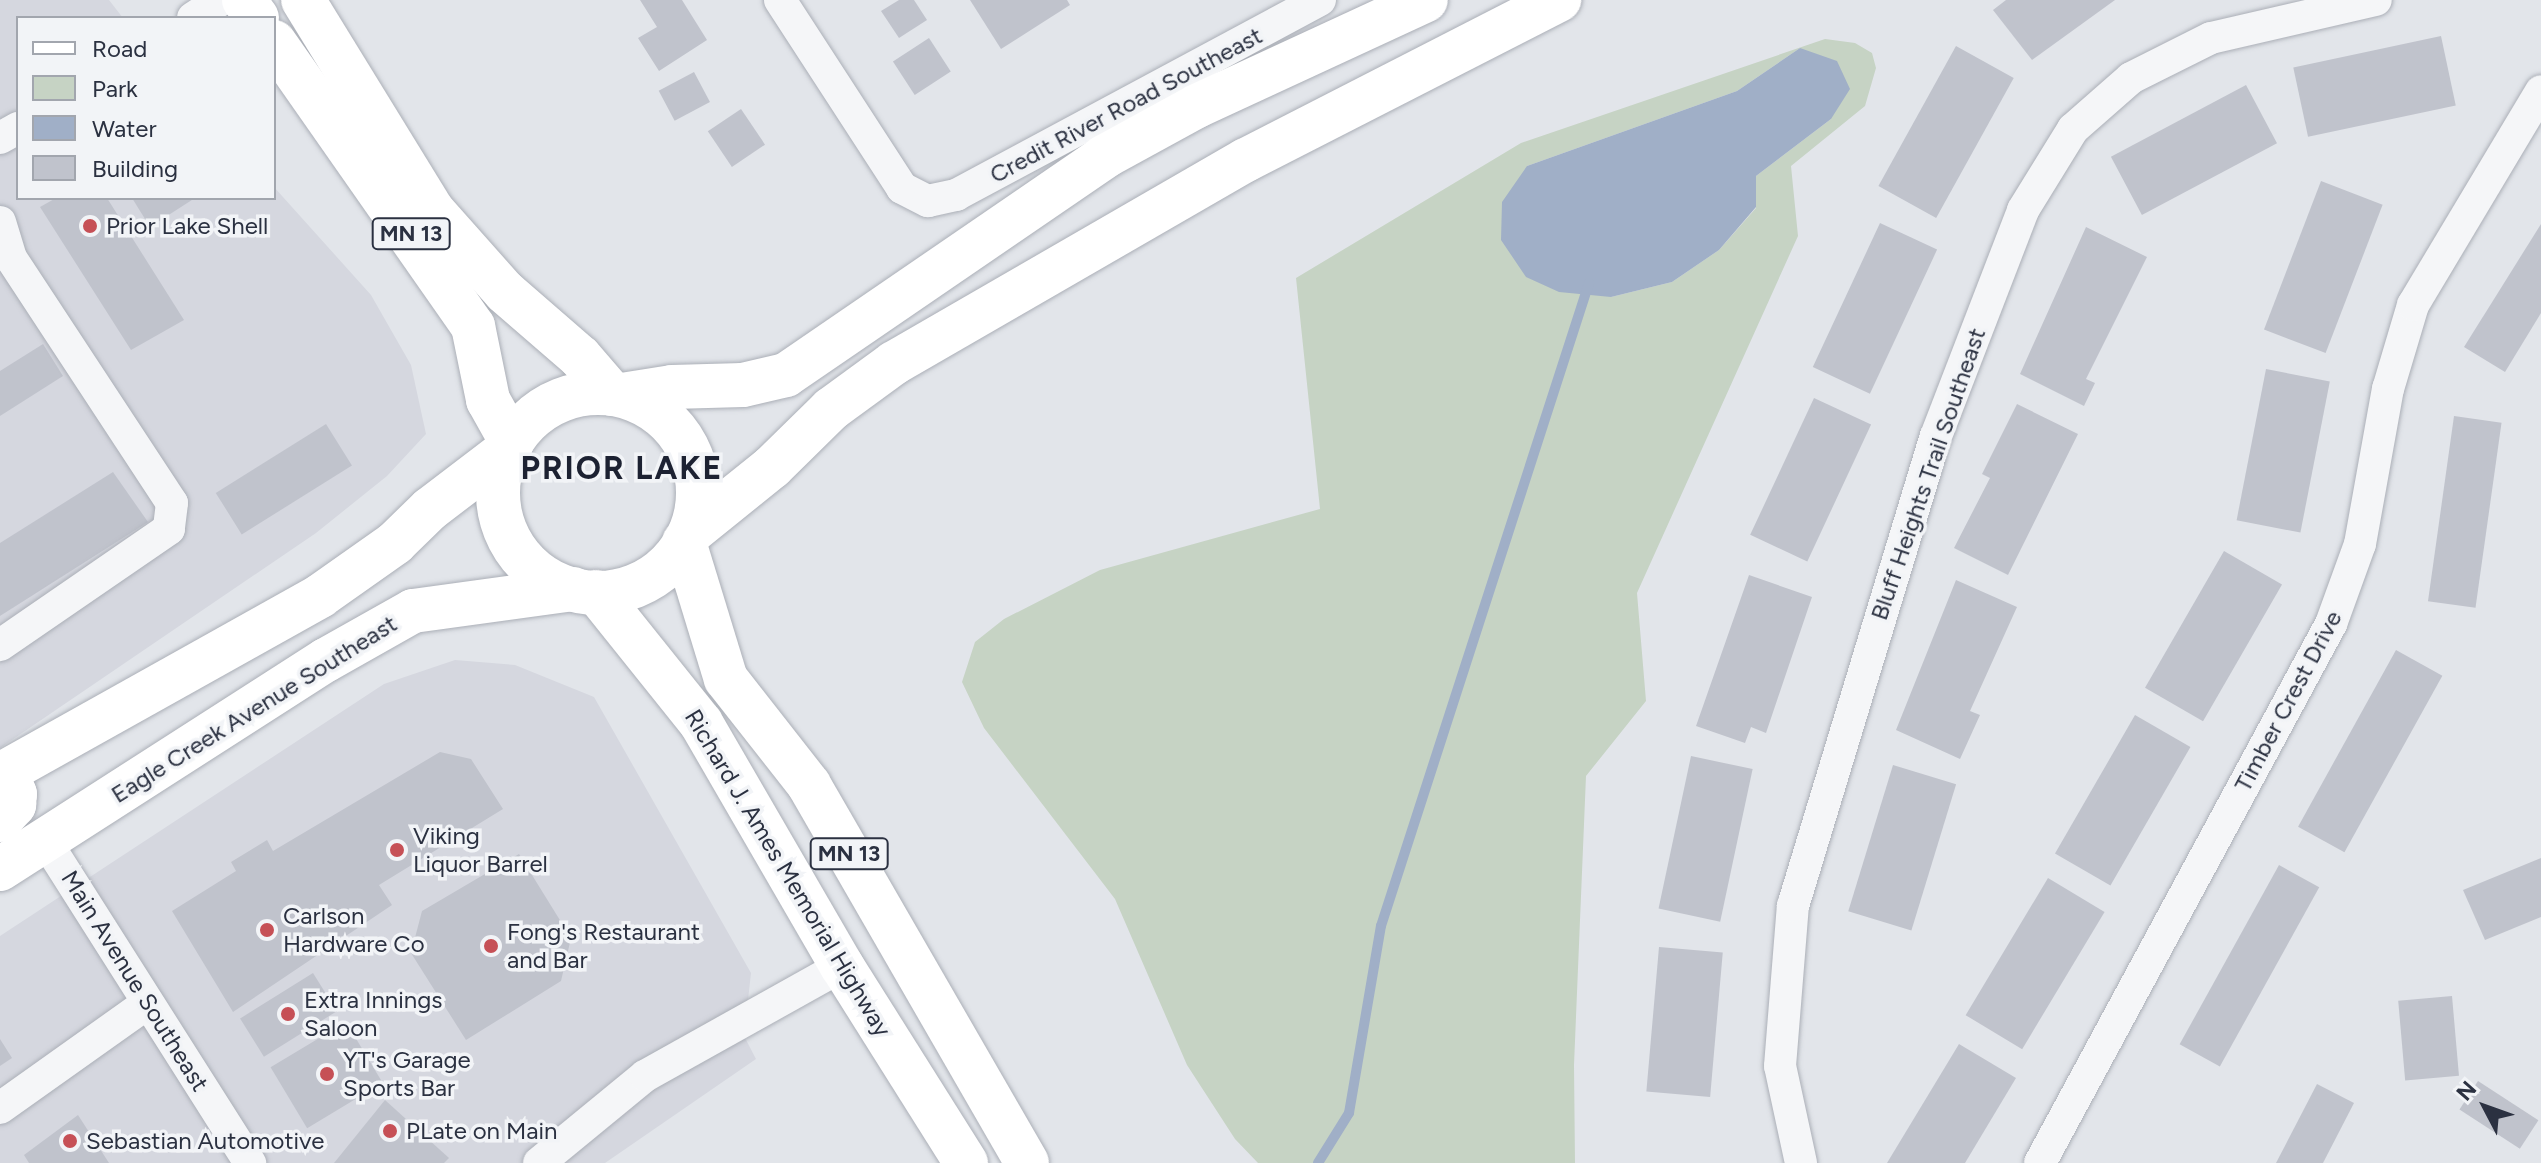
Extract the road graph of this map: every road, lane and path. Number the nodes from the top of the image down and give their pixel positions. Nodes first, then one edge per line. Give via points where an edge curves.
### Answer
1 (221, 0) edge
2 (303, 0) edge
3 (780, 0) edge
4 (1320, 0) edge
5 (1426, 0) edge
6 (1559, 0) edge
7 (2376, 0) edge
8 (196, 16) edge
9 (276, 45) edge
10 (2541, 91) edge
11 (0, 222) edge
12 (617, 395) junction
13 (509, 447) junction
14 (687, 538) junction
15 (585, 591) junction
16 (0, 645) edge
17 (2, 770) edge
18 (0, 820) edge
19 (45, 840) junction
20 (0, 869) edge
21 (842, 966) junction
22 (148, 1003) junction
23 (0, 1108) edge
24 (250, 1163) edge
25 (539, 1163) edge
26 (966, 1163) edge
27 (1027, 1163) edge
28 (1801, 1163) edge
29 (2040, 1163) edge

1 - 8 street
2 - 12 main road, MN 13 via 433,211 505,292
3 - 4 street, Credit River Road Southeast via 902,188 928,201 956,195
5 - 12 main road via 1197,106 1104,157 786,375 743,385
6 - 14 main road via 1246,160 894,363 831,409
7 - 28 street, Bluff Heights Trail Southeast via 2211,38 2131,78 2073,129 2023,210 1936,436 1793,906 1780,1066
9 - 13 main road, MN 13 via 467,314 488,400
10 - 29 street, Timber Crest Drive via 2413,305 2388,389 2360,544 2331,624
11 - 16 street via 11,258 172,503 169,529
12 - 13 main road via 587,393 554,402 526,423
12 - 14 main road via 654,410 684,444 694,465 698,499
13 - 15 main road via 498,482 499,513 510,542 529,567
13 - 17 main road via 395,543 320,596
14 - 15 main road via 670,562 646,581
14 - 27 main road, Richard J. Ames Memorial Highway / MN 13 via 726,679 809,785
15 - 19 main road, Eagle Creek Avenue Southeast via 413,611 326,660
15 - 21 main road, Richard J. Ames Memorial Highway / MN 13 via 701,723
17 - 18 main road via 15,794 14,805
19 - 20 main road, Eagle Creek Avenue Southeast
19 - 22 street, Main Avenue Southeast
21 - 25 street via 645,1076
21 - 26 main road, Richard J. Ames Memorial Highway / MN 13
22 - 23 street
22 - 24 street, Main Avenue Southeast

